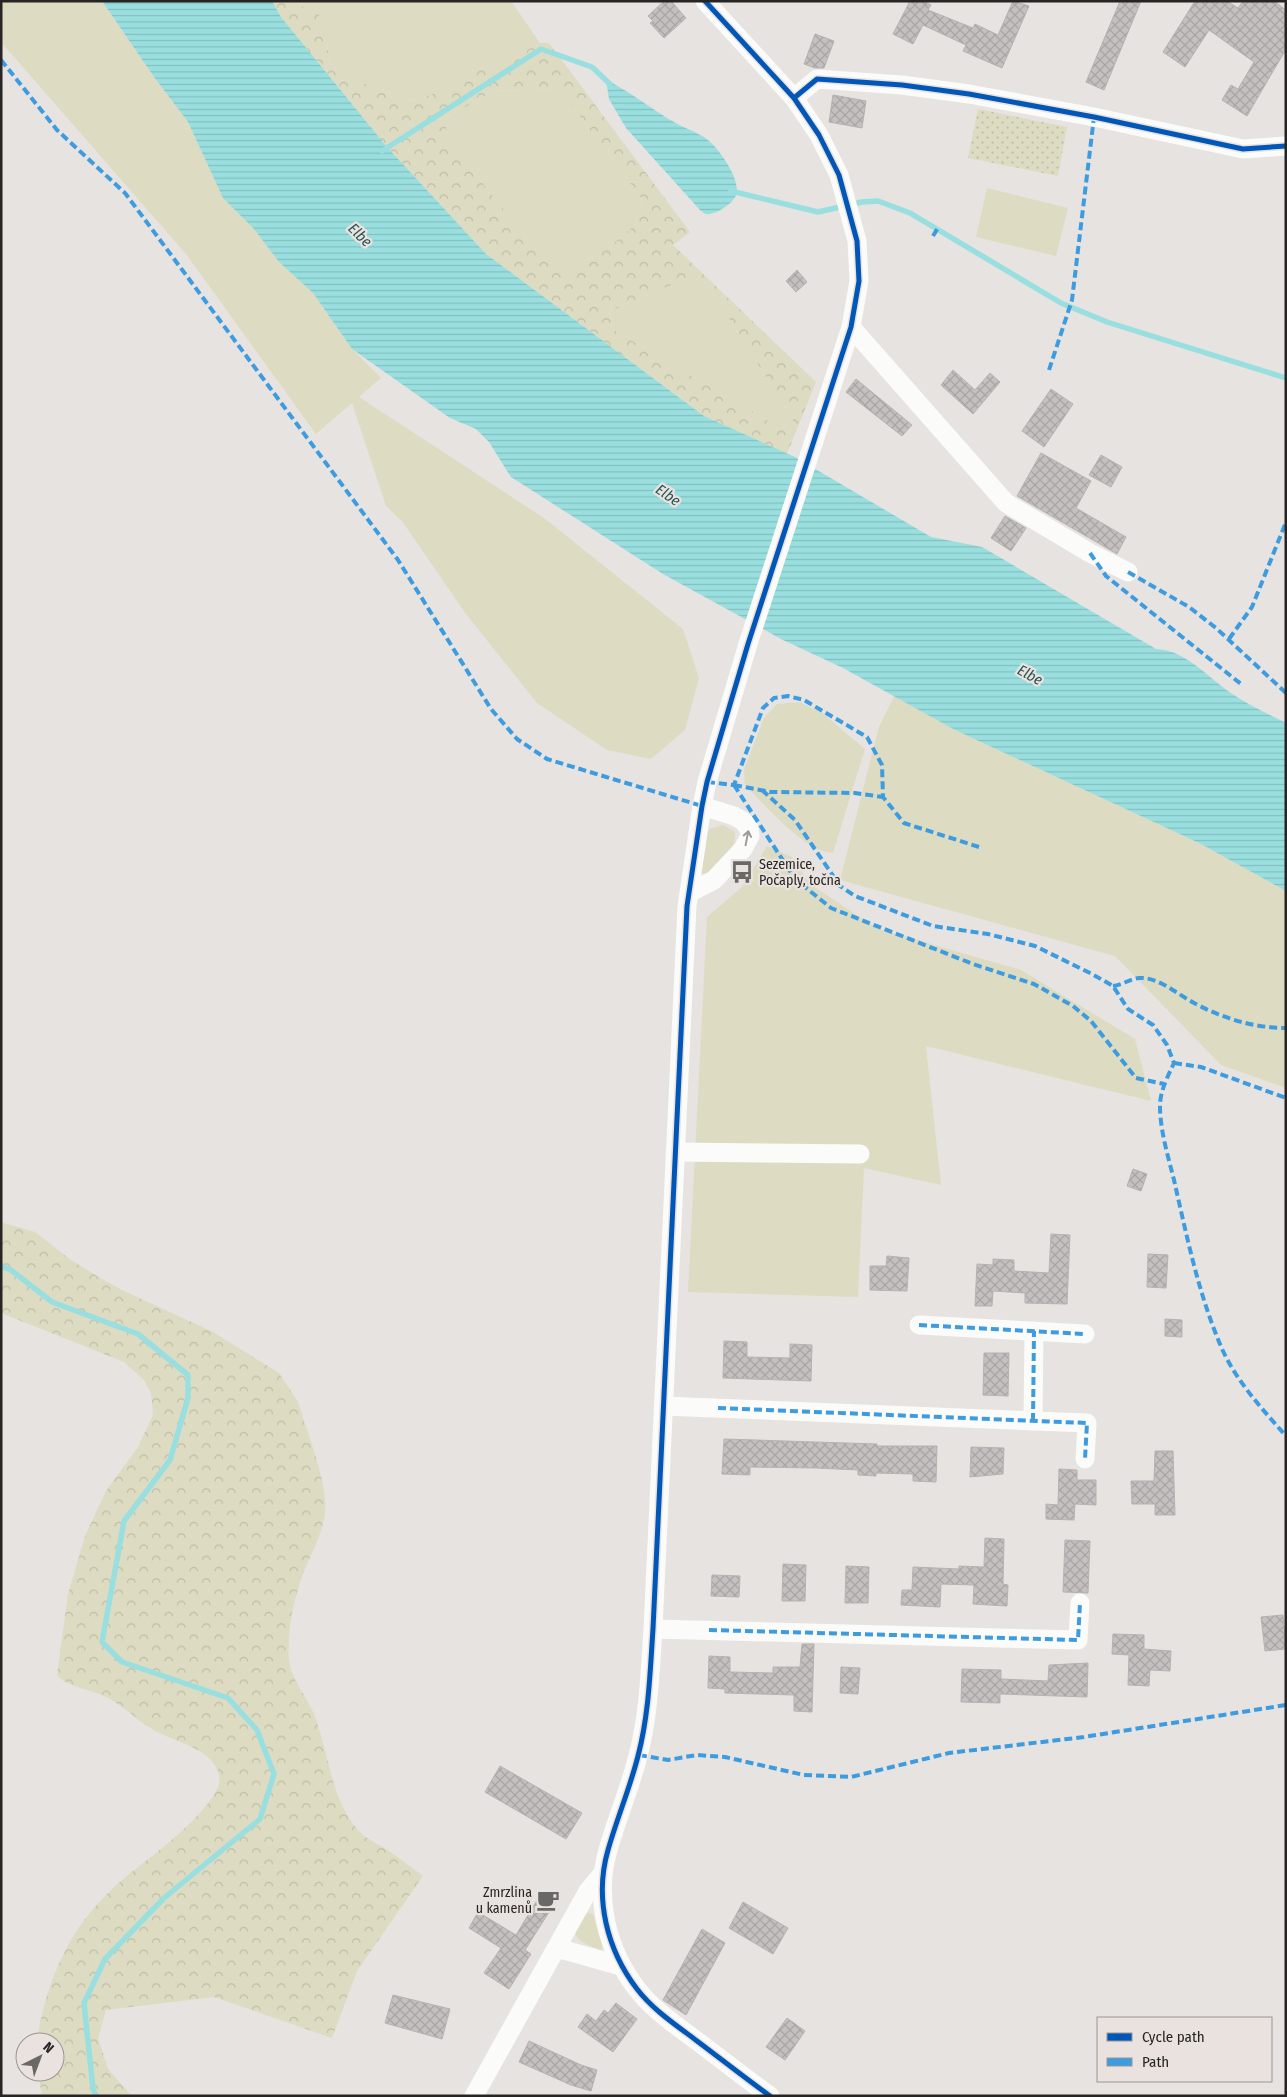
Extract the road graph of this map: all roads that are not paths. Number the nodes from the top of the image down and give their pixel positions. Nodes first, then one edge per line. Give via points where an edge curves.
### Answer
1 (705, 1) edge
2 (794, 98) junction
3 (1286, 146) edge
4 (851, 326) junction
5 (1128, 572) dead end
6 (702, 806) junction
7 (689, 893) junction
8 (676, 1152) junction
9 (860, 1154) dead end
10 (919, 1325) dead end
11 (1034, 1331) junction
12 (1085, 1334) dead end
13 (664, 1406) junction
14 (1033, 1421) junction
15 (1085, 1459) dead end
16 (1080, 1603) dead end
17 (653, 1629) junction
18 (603, 1873) junction
19 (557, 1948) junction
20 (621, 1966) junction
21 (765, 2094) edge
22 (474, 2096) edge

1 - 2 street
2 - 3 street via 817,79 902,85 968,94 1243,149
2 - 4 street via 819,135 839,175 856,231 859,281
4 - 5 street via 1006,503 1090,554
4 - 6 street via 748,644
6 - 7 street
7 -> 6 street via 714,880 743,849 750,836 743,821
7 - 8 street
8 - 9 street
8 - 13 street
10 - 11 street
11 - 12 street
11 - 14 street
13 - 14 street
13 - 17 street
14 - 15 street via 1087,1423
16 - 17 street via 1078,1640
17 - 18 street via 648,1707 639,1755
18 - 19 street via 588,1891
18 - 20 street via 604,1914 610,1941
19 - 20 street
19 - 22 street
20 - 21 street via 660,2013

